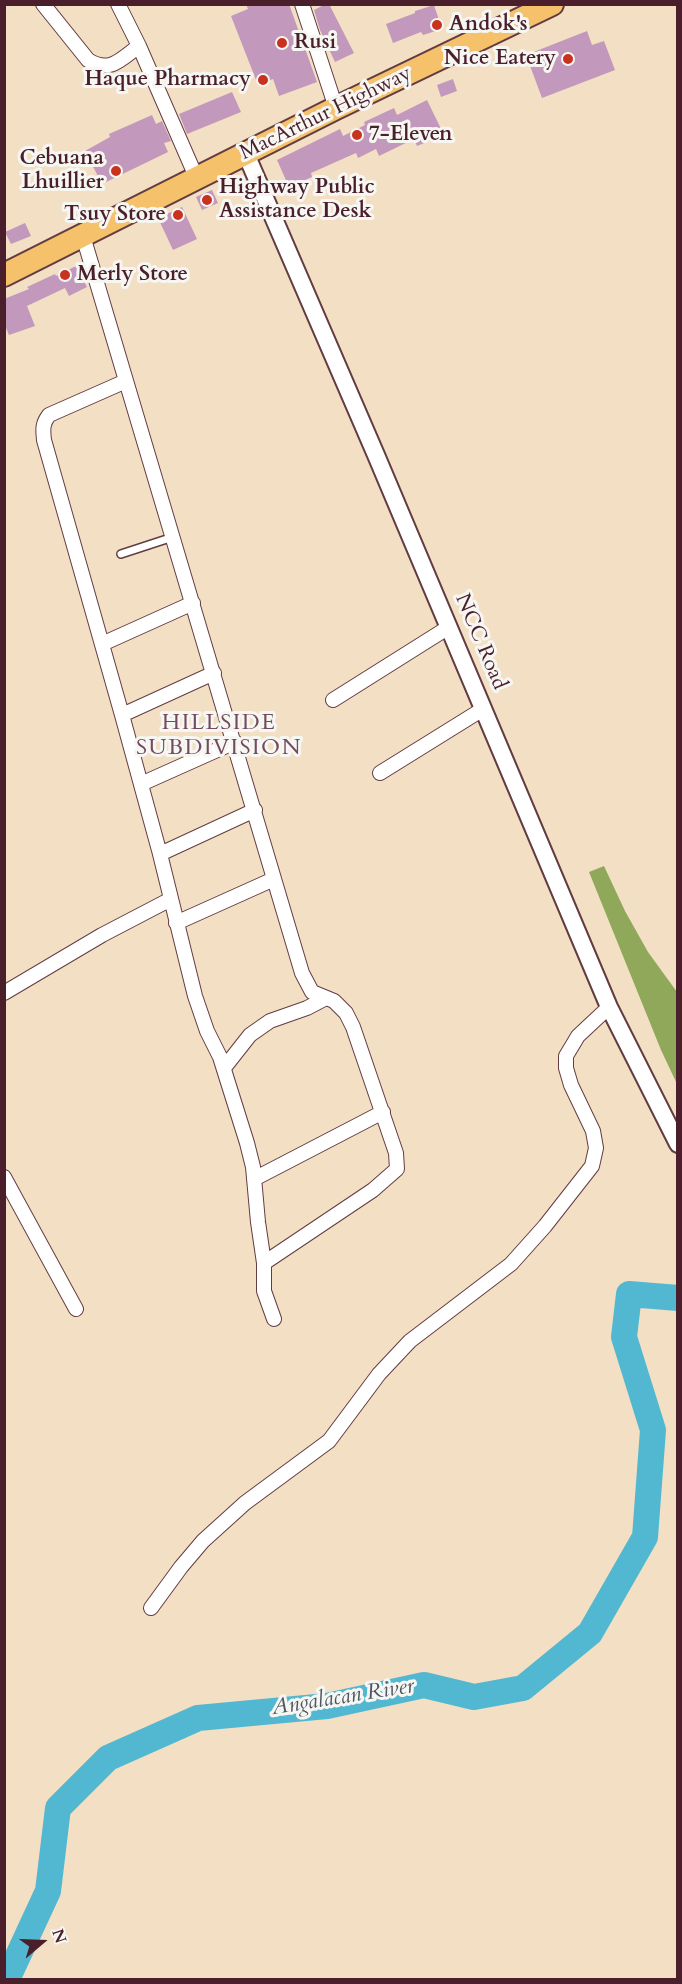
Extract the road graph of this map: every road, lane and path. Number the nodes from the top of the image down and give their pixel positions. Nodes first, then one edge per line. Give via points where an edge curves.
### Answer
1 (43, 4) edge
2 (118, 4) edge
3 (302, 4) edge
4 (547, 6) edge
5 (139, 46) junction
6 (336, 108) junction
7 (246, 154) junction
8 (197, 179) junction
9 (83, 236) junction
10 (4, 275) edge
11 (126, 381) junction
12 (173, 537) junction
13 (121, 554) dead end
14 (193, 603) junction
15 (449, 627) junction
16 (102, 644) junction
17 (214, 673) junction
18 (333, 700) dead end
19 (483, 709) junction
20 (122, 715) junction
21 (235, 742) junction
22 (380, 773) dead end
23 (141, 784) junction
24 (255, 810) junction
25 (160, 854) junction
26 (274, 879) junction
27 (171, 899) junction
28 (177, 923) junction
29 (4, 993) edge
30 (326, 998) junction
31 (609, 1007) junction
32 (224, 1068) junction
33 (382, 1112) junction
34 (677, 1141) edge
35 (254, 1179) junction
36 (7, 1186) edge
37 (264, 1263) junction
38 (76, 1309) dead end
39 (274, 1319) dead end
40 (151, 1608) dead end

1 - 5 street via 88,60 98,66 112,65
2 - 5 street
3 - 6 street
4 - 6 highway, MacArthur Highway
5 - 8 street
6 - 7 highway, MacArthur Highway
7 - 8 highway, MacArthur Highway
7 - 15 street, NCC Road
8 - 9 highway, MacArthur Highway
9 - 10 highway, MacArthur Highway
9 - 11 street
11 - 12 street
11 - 16 street via 55,411 44,422 43,429
12 - 13 lane
12 - 14 street
14 - 16 street
14 - 17 street
15 - 18 street
15 - 19 street, NCC Road
16 - 20 street
17 - 20 street
17 - 21 street
19 - 22 street
19 - 31 street, NCC Road
20 - 23 street
21 - 23 street
21 - 24 street
23 - 25 street
24 - 25 street
24 - 26 street
25 - 27 street
26 - 28 street
26 - 30 street via 307,985
27 - 28 street
27 - 29 street
28 - 32 street via 195,996
30 - 32 street via 270,1021 250,1035
30 - 33 street via 346,1013 353,1027
31 - 34 street, NCC Road
31 - 40 street via 578,1036 566,1056 571,1085 593,1131 596,1149 592,1166 511,1264 410,1341 328,1441 245,1503 203,1541
32 - 35 street
33 - 35 street
33 - 37 street via 397,1168 373,1190
35 - 37 street
36 - 38 street
37 - 39 street via 264,1291

